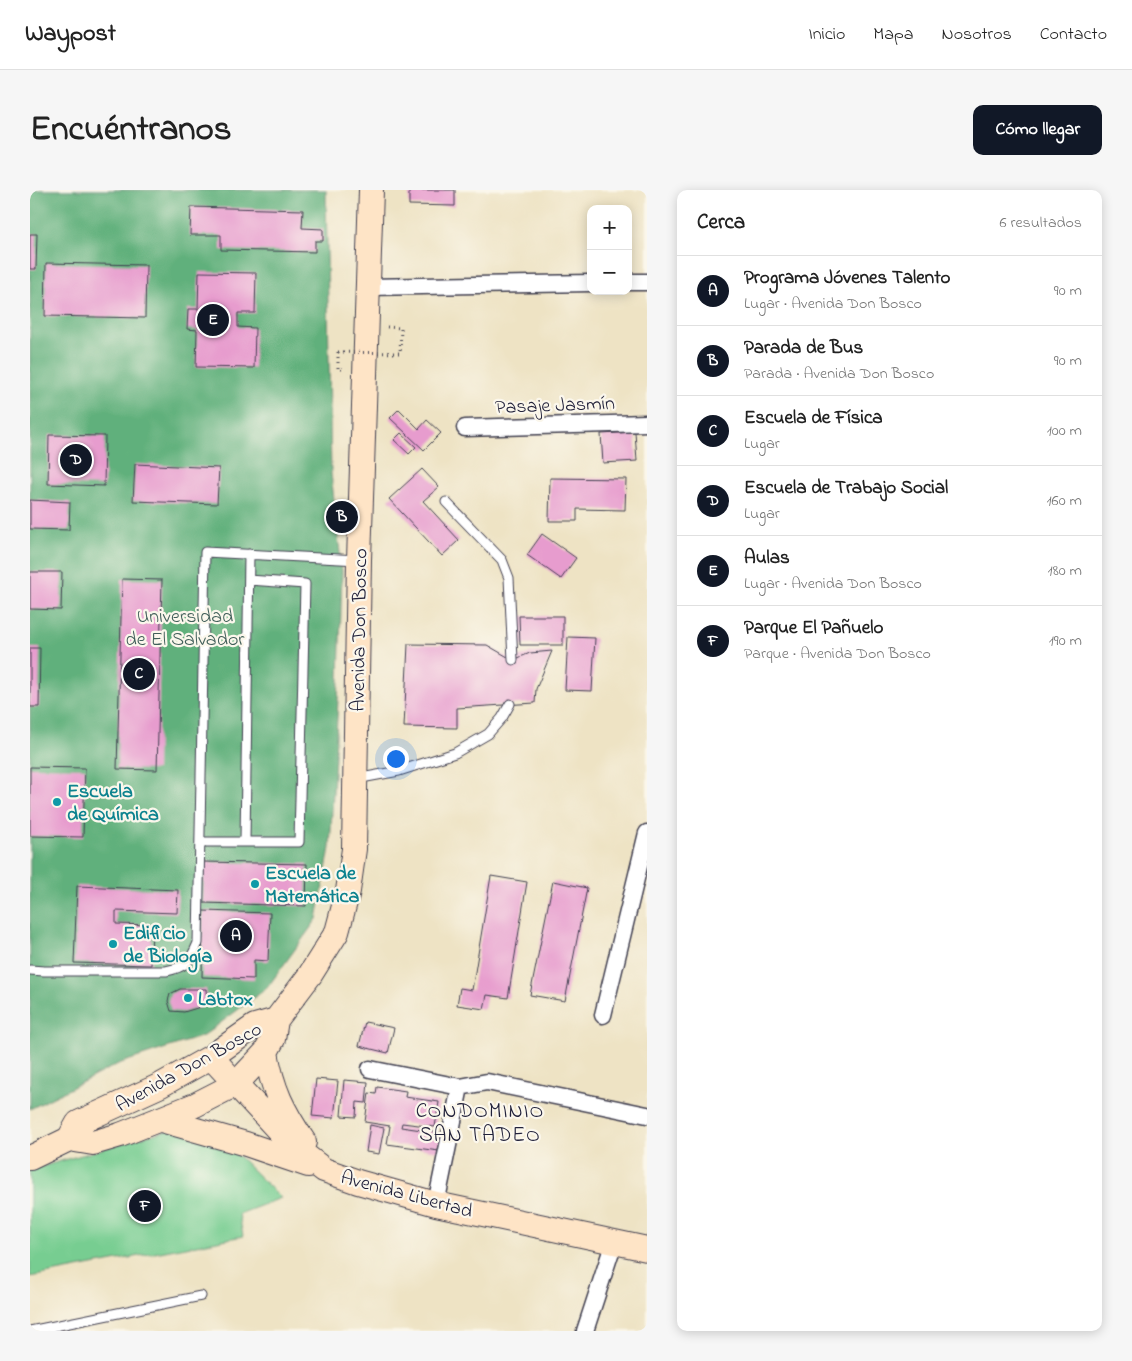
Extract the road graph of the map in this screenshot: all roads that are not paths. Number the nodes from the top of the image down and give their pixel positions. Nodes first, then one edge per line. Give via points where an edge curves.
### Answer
1 (371, 190) edge
2 (632, 282) edge
3 (647, 282) edge
4 (587, 283) edge
5 (368, 287) junction
6 (647, 423) edge
7 (465, 428) dead end
8 (446, 502) dead end
9 (249, 554) junction
10 (359, 560) junction
11 (249, 580) junction
12 (512, 660) dead end
13 (510, 704) dead end
14 (355, 780) junction
15 (647, 833) edge
16 (200, 842) junction
17 (244, 842) junction
18 (30, 970) edge
19 (603, 1015) dead end
20 (276, 1020) junction
21 (266, 1052) junction
22 (211, 1057) junction
23 (370, 1069) dead end
24 (236, 1084) junction
25 (460, 1087) junction
26 (647, 1115) edge
27 (161, 1120) junction
28 (69, 1139) junction
29 (30, 1158) edge
30 (324, 1170) junction
31 (436, 1204) junction
32 (614, 1242) junction
33 (647, 1249) edge
34 (201, 1296) dead end
35 (30, 1331) edge
36 (585, 1331) edge

1 - 5 main road, Avenida Don Bosco
2 - 3 street
4 - 5 street
5 - 10 main road, Avenida Don Bosco
6 - 7 street, Pasaje Jasmín
8 - 12 lane via 505,566 509,578
9 - 10 lane
9 - 11 lane
9 - 16 lane via 205,552
10 - 14 main road, Avenida Don Bosco
11 - 17 lane
11 - 17 lane via 305,584 305,594 299,842
13 - 14 lane via 488,734 455,753
14 - 20 main road, Avenida Don Bosco via 354,849 348,891 337,932
15 - 19 street
16 - 17 lane
16 - 18 lane via 198,943 187,964 166,971
20 - 21 main road, Avenida Don Bosco via 273,1039
20 - 22 main road, Avenida Don Bosco via 255,1026
21 - 24 main road, Avenida Don Bosco
21 - 30 main road via 276,1094 288,1118
22 - 24 main road, Avenida Libertad
22 - 28 main road, Avenida Don Bosco via 161,1085 78,1123
23 - 25 street
24 - 27 main road, Avenida Don Bosco
24 - 30 main road, Avenida Libertad via 293,1146
25 - 26 street via 487,1082
25 - 31 street
27 - 28 main road, Avenida Don Bosco via 93,1143
27 - 30 main road
28 - 29 main road
30 - 31 main road, Avenida Libertad
31 - 32 main road, Avenida Libertad
32 - 33 main road, Avenida Libertad
32 - 36 street
34 - 35 lane

